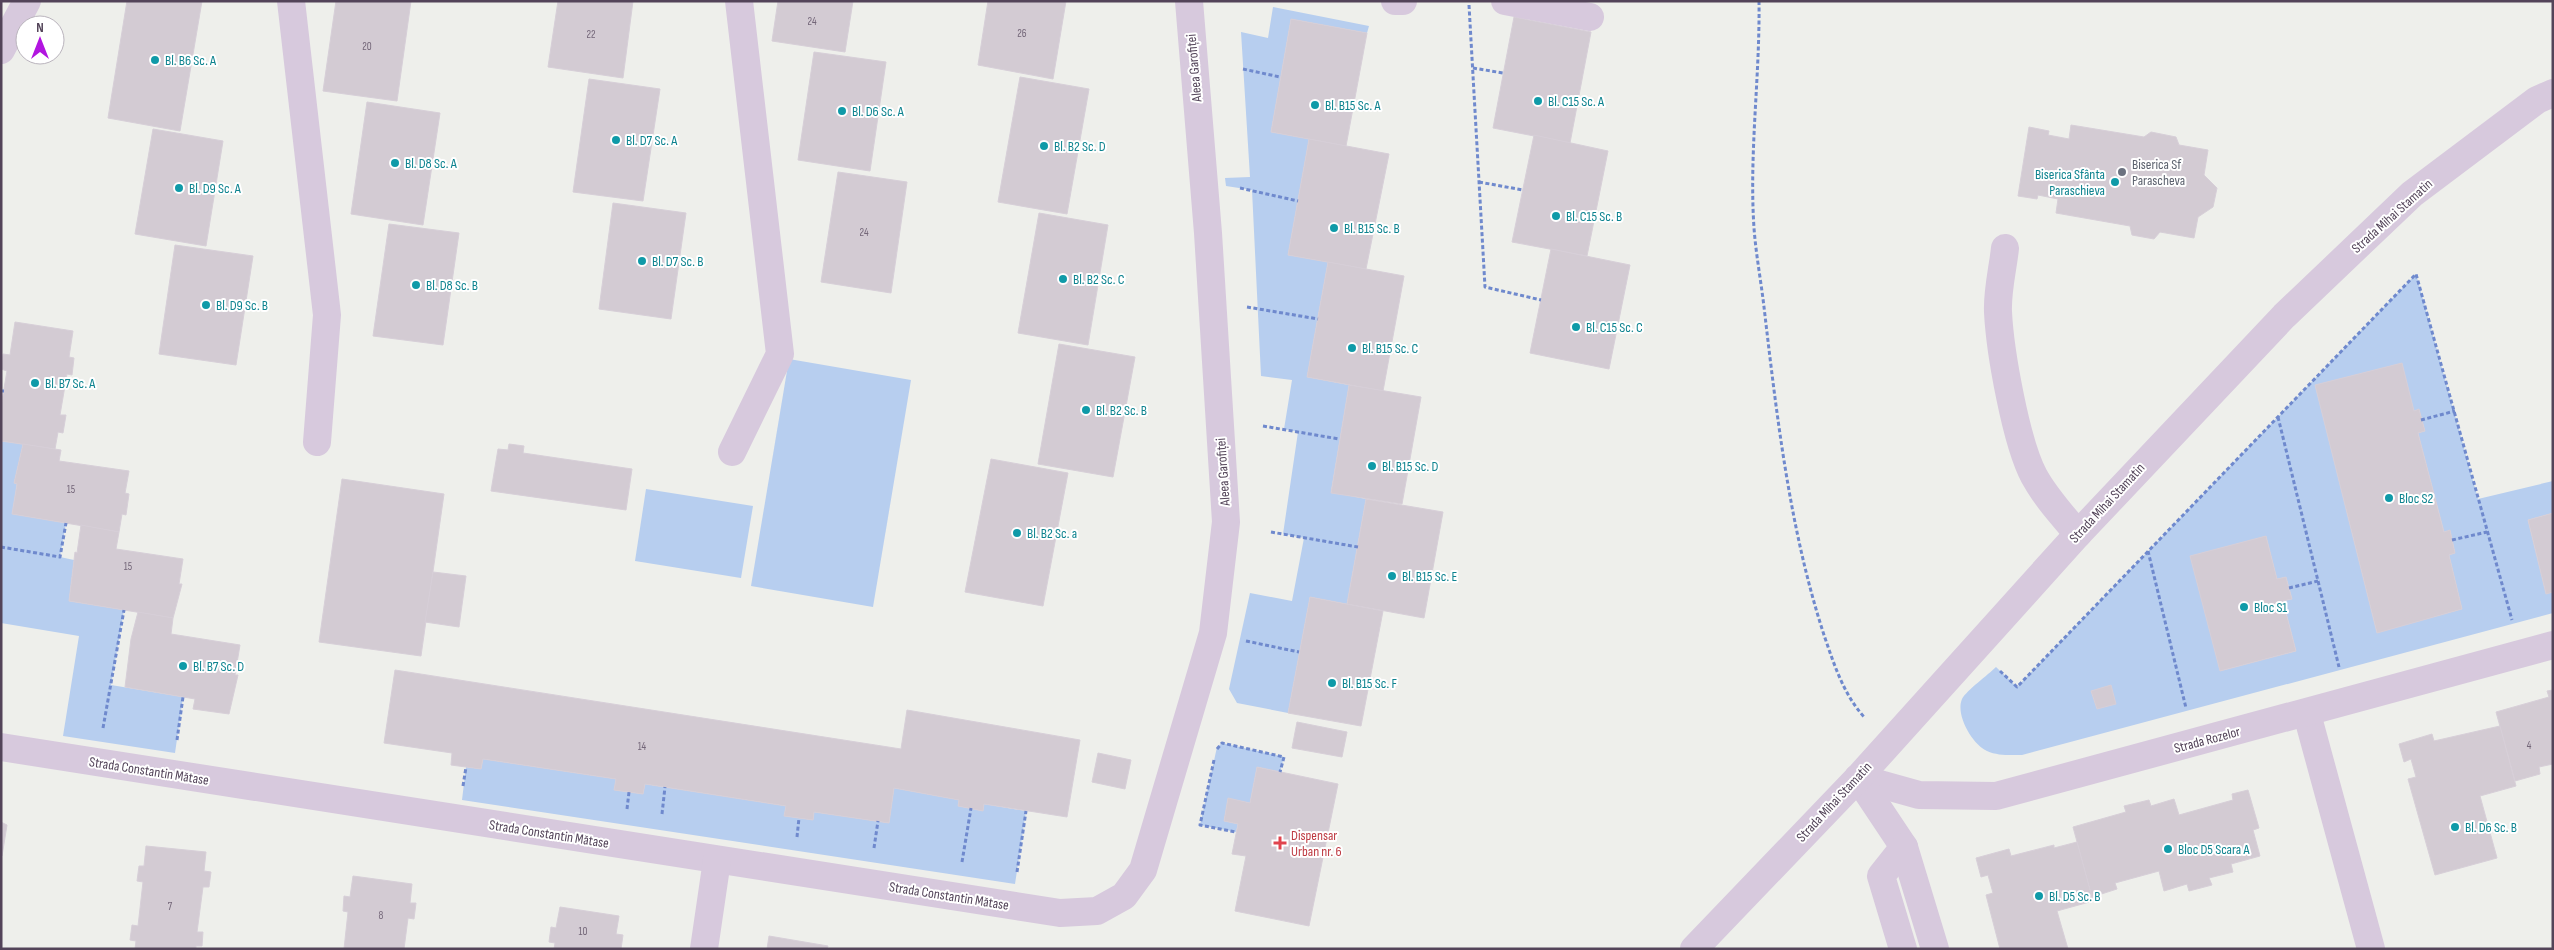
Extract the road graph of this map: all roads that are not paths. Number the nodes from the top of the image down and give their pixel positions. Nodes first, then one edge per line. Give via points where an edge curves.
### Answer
1 (27, 1) edge
2 (290, 1) edge
3 (739, 1) edge
4 (1189, 1) edge
5 (1395, 1) edge
6 (1403, 1) edge
7 (1505, 1) edge
8 (1590, 16) dead end
9 (1, 50) edge
10 (2553, 93) edge
11 (2005, 248) dead end
12 (317, 442) dead end
13 (732, 452) dead end
14 (2078, 534) junction
15 (2553, 645) edge
16 (2307, 714) junction
17 (1, 747) edge
18 (1858, 778) junction
19 (1904, 846) junction
20 (717, 860) junction
21 (1097, 910) joint
22 (704, 949) edge
23 (1694, 949) edge
24 (1903, 949) edge
25 (1935, 949) edge
26 (2371, 949) edge

1 - 9 street
2 - 12 street via 327,315
3 - 13 street via 780,354
4 - 21 street, Aleea Garofiței via 1208,233 1226,522 1213,633 1144,870 1124,896
5 - 6 street
7 - 8 street
10 - 14 street, Strada Mihai Stamatin via 2537,100 2412,194 2284,316
11 - 14 street via 1998,311 2022,444 2034,476
14 - 18 street, Strada Mihai Stamatin
15 - 16 street, Strada Rozelor
16 - 18 street, Strada Rozelor via 1996,796 1919,795
16 - 26 street
17 - 20 street, Strada Constantin Mătase
18 - 19 street
18 - 23 street, Strada Mihai Stamatin
19 - 24 street via 1881,876
19 - 25 street
20 - 21 street, Strada Constantin Mătase via 1060,913
20 - 22 street

